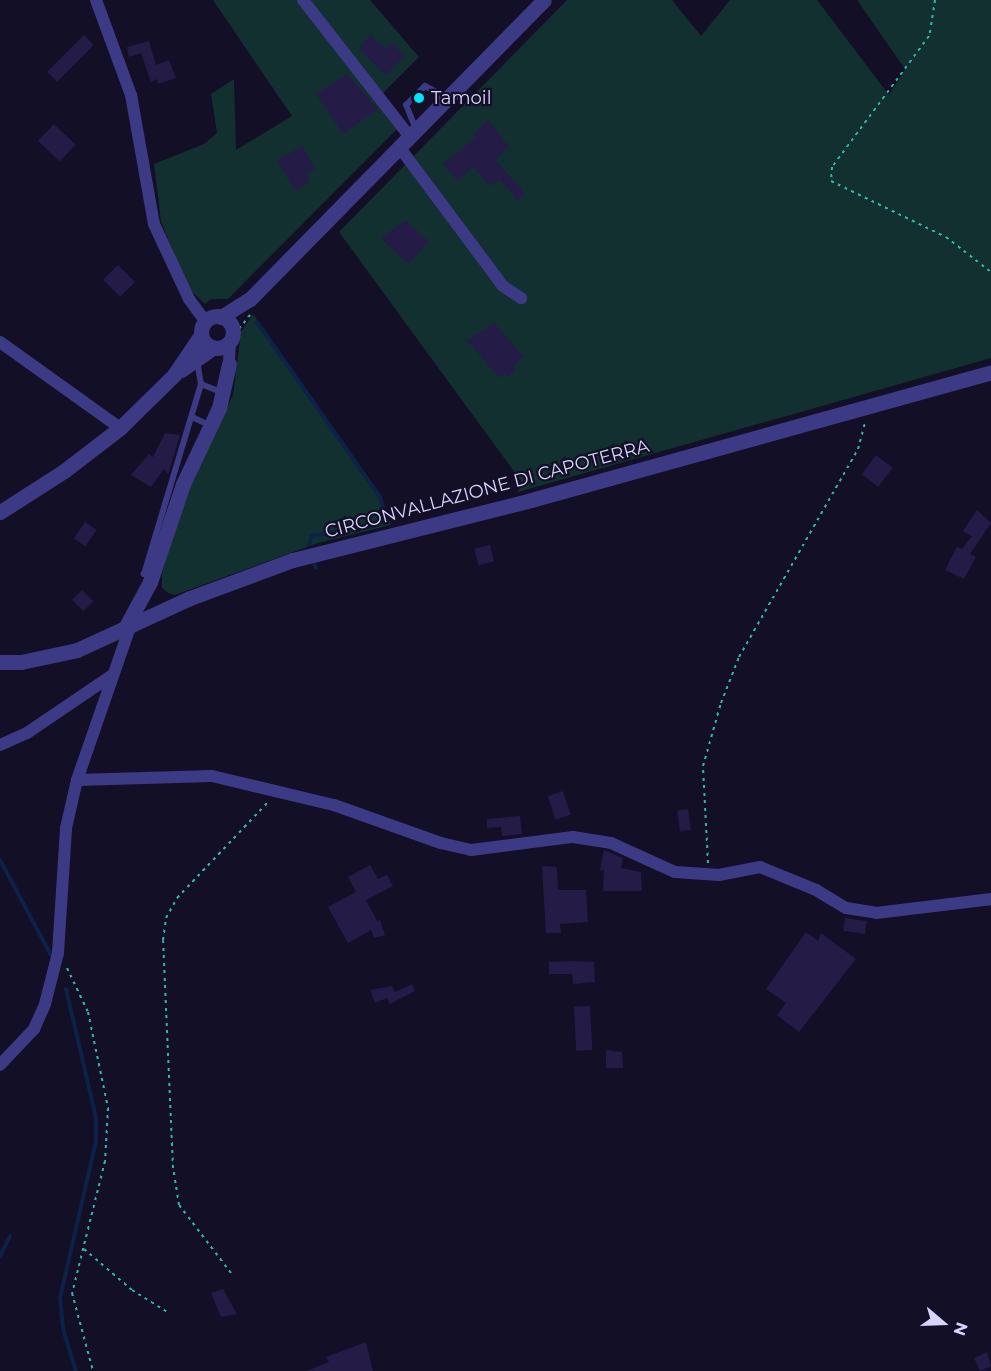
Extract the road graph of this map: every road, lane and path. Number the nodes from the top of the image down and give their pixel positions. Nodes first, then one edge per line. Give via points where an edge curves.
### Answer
1 (96, 0) edge
2 (303, 0) edge
3 (544, 0) edge
4 (935, 0) edge
5 (449, 99) junction
6 (409, 139) junction
7 (991, 272) edge
8 (521, 298) dead end
9 (203, 328) junction
10 (226, 337) junction
11 (0, 342) edge
12 (197, 360) junction
13 (991, 372) edge
14 (174, 375) junction
15 (201, 384) junction
16 (224, 393) junction
17 (866, 407) junction
18 (192, 417) junction
19 (212, 426) junction
20 (120, 428) junction
21 (0, 512) edge
22 (150, 580) junction
23 (172, 607) junction
24 (127, 629) junction
25 (107, 639) junction
26 (122, 648) junction
27 (0, 662) edge
28 (111, 676) junction
29 (0, 745) edge
30 (77, 780) junction
31 (275, 791) junction
32 (709, 874) junction
33 (991, 899) edge
34 (58, 953) junction
35 (0, 1065) edge
36 (84, 1249) junction
37 (231, 1272) dead end
38 (169, 1313) dead end
39 (93, 1371) edge

1 - 9 street via 131,95 154,224
2 - 6 street
3 - 5 street
4 - 7 path via 929,36 832,167 831,181 946,237
5 - 6 street
5 - 6 lane via 425,86 406,105
6 - 8 street via 503,285
6 - 10 street via 250,299
9 - 10 street
9 - 10 street
9 - 14 street
10 - 12 street
10 - 16 street
11 - 20 street
12 - 14 street
12 - 15 lane
13 - 17 street, CIRCONVALLAZIONE DI CAPOTERRA
14 - 20 street
15 - 16 lane
15 - 18 lane
16 - 19 street
17 - 23 street, CIRCONVALLAZIONE DI CAPOTERRA via 531,501 293,560
17 - 32 path via 858,449 739,657 721,703 703,766
18 - 19 lane
18 - 22 lane via 144,574
19 - 22 street via 183,484
20 - 21 street via 64,471
22 - 23 street via 157,601
22 - 24 street
23 - 24 street, CIRCONVALLAZIONE DI CAPOTERRA
24 - 25 street, CIRCONVALLAZIONE DI CAPOTERRA
24 - 26 street
25 - 26 street
25 - 27 street, CIRCONVALLAZIONE DI CAPOTERRA via 46,658
26 - 28 street
28 - 29 street via 27,733
28 - 30 street
30 - 31 street via 212,776
30 - 34 street via 66,828
31 - 32 street via 471,850 573,837 611,843 675,872
31 - 37 path via 265,807 194,876 177,898 166,918 163,940 173,1168 180,1206
32 - 33 street via 760,867 816,890 846,908 876,914
34 - 35 street via 34,1029
34 - 36 path via 88,1012 108,1108 105,1161
36 - 38 path via 132,1290
36 - 39 path via 72,1293

